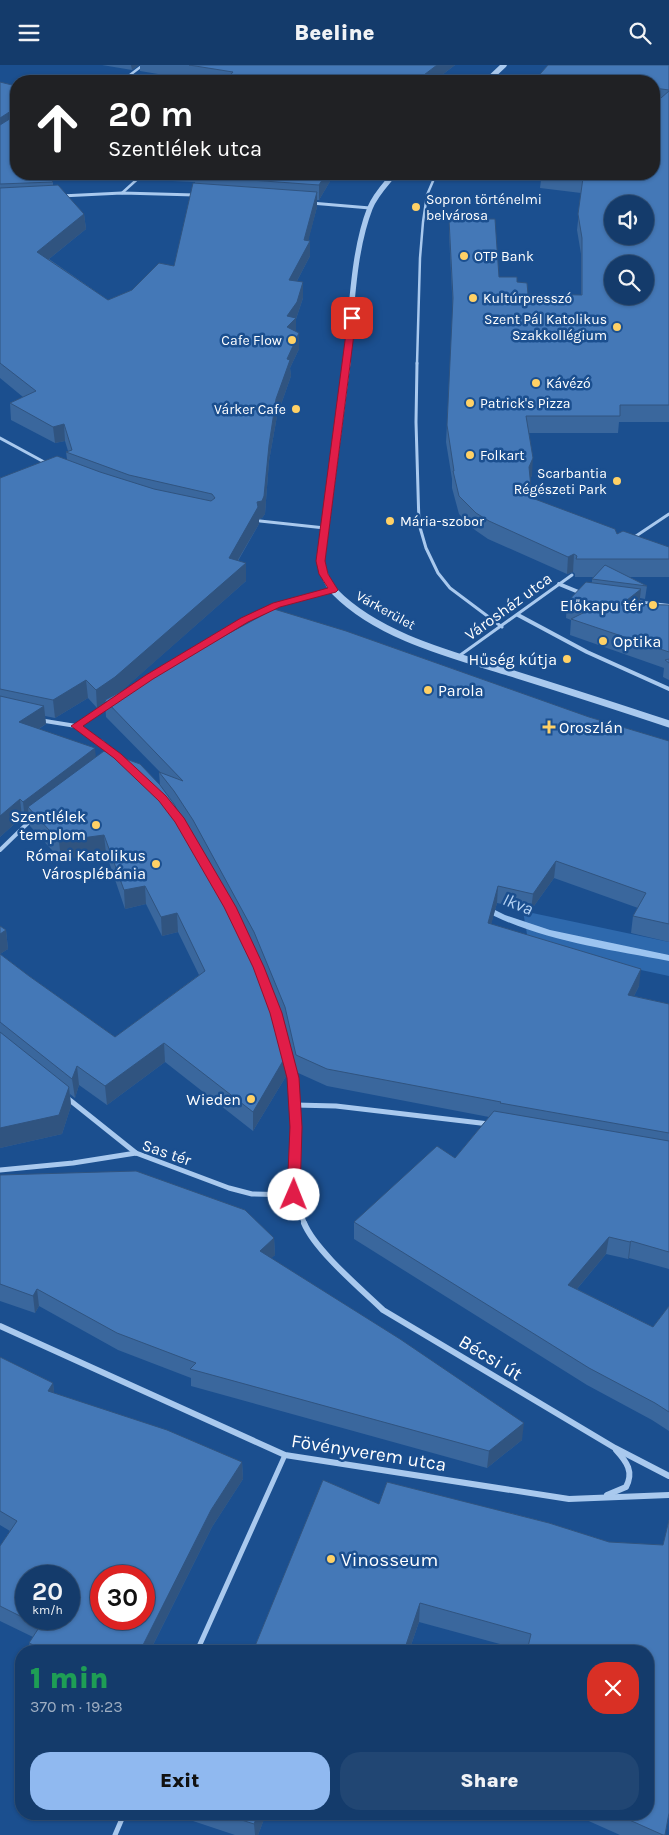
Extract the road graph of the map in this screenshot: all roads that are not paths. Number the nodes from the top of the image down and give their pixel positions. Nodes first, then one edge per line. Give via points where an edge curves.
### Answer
1 (143, 65) edge
2 (504, 65) edge
3 (130, 75) edge
4 (493, 75) edge
5 (136, 180) edge
6 (389, 180) edge
7 (433, 180) edge
8 (122, 193) junction
9 (198, 195) edge
10 (54, 197) edge
11 (308, 203) edge
12 (370, 208) junction
13 (0, 438) edge
14 (49, 465) edge
15 (669, 514) edge
16 (260, 521) edge
17 (325, 528) junction
18 (626, 542) edge
19 (572, 575) edge
20 (559, 584) junction
21 (333, 590) junction
22 (587, 595) edge
23 (632, 601) edge
24 (669, 606) edge
25 (518, 615) junction
26 (502, 627) junction
27 (459, 657) junction
28 (157, 673) edge
29 (669, 689) edge
30 (119, 697) edge
31 (32, 719) edge
32 (669, 724) edge
33 (76, 726) junction
34 (118, 756) junction
35 (110, 761) edge
36 (124, 762) edge
37 (36, 815) edge
38 (0, 850) edge
39 (278, 1021) edge
40 (60, 1092) edge
41 (296, 1105) junction
42 (500, 1125) edge
43 (136, 1153) junction
44 (0, 1170) edge
45 (294, 1195) junction
46 (0, 1326) edge
47 (615, 1448) junction
48 (285, 1455) junction
49 (669, 1476) edge
50 (669, 1495) edge
51 (597, 1498) junction
52 (200, 1645) edge
53 (121, 1820) edge
54 (115, 1835) edge

1 - 3 street
2 - 4 street
5 - 8 lane
6 - 12 street, Várkerület
7 - 26 lane via 427,195 420,258 416,422 420,524 426,548 438,573 450,588
8 - 9 street
8 - 10 street
11 - 12 street
12 - 17 street, Várkerület via 359,247
13 - 14 lane
15 - 18 lane
16 - 17 lane
17 - 21 street, Várkerület via 320,561
19 - 20 lane, Városház utca
20 - 22 street
20 - 25 lane, Városház utca
21 - 27 street, Várkerület via 350,605 383,625
21 - 28 street via 277,605 244,620
23 - 24 street
25 - 26 lane, Városház utca
25 - 29 street via 587,652
26 - 27 lane, Városház utca
27 - 32 street, Várkerület
30 - 33 street
31 - 33 street
33 - 34 street
34 - 35 lane
34 - 36 street
37 - 38 lane
39 - 41 street via 293,1078
40 - 43 street
41 - 42 street via 336,1106
41 - 45 street
43 - 44 street, Sas tér
43 - 45 street, Sas tér via 229,1188 252,1194
45 - 47 street, Bécsi út via 309,1235 383,1310
46 - 48 street, Fövényverem utca
47 - 49 street, Bécsi út
47 - 51 street via 631,1469 630,1482 618,1492
48 - 51 street, Fövényverem utca via 569,1499
48 - 52 lane
50 - 51 street, Fövényverem utca
53 - 54 lane

